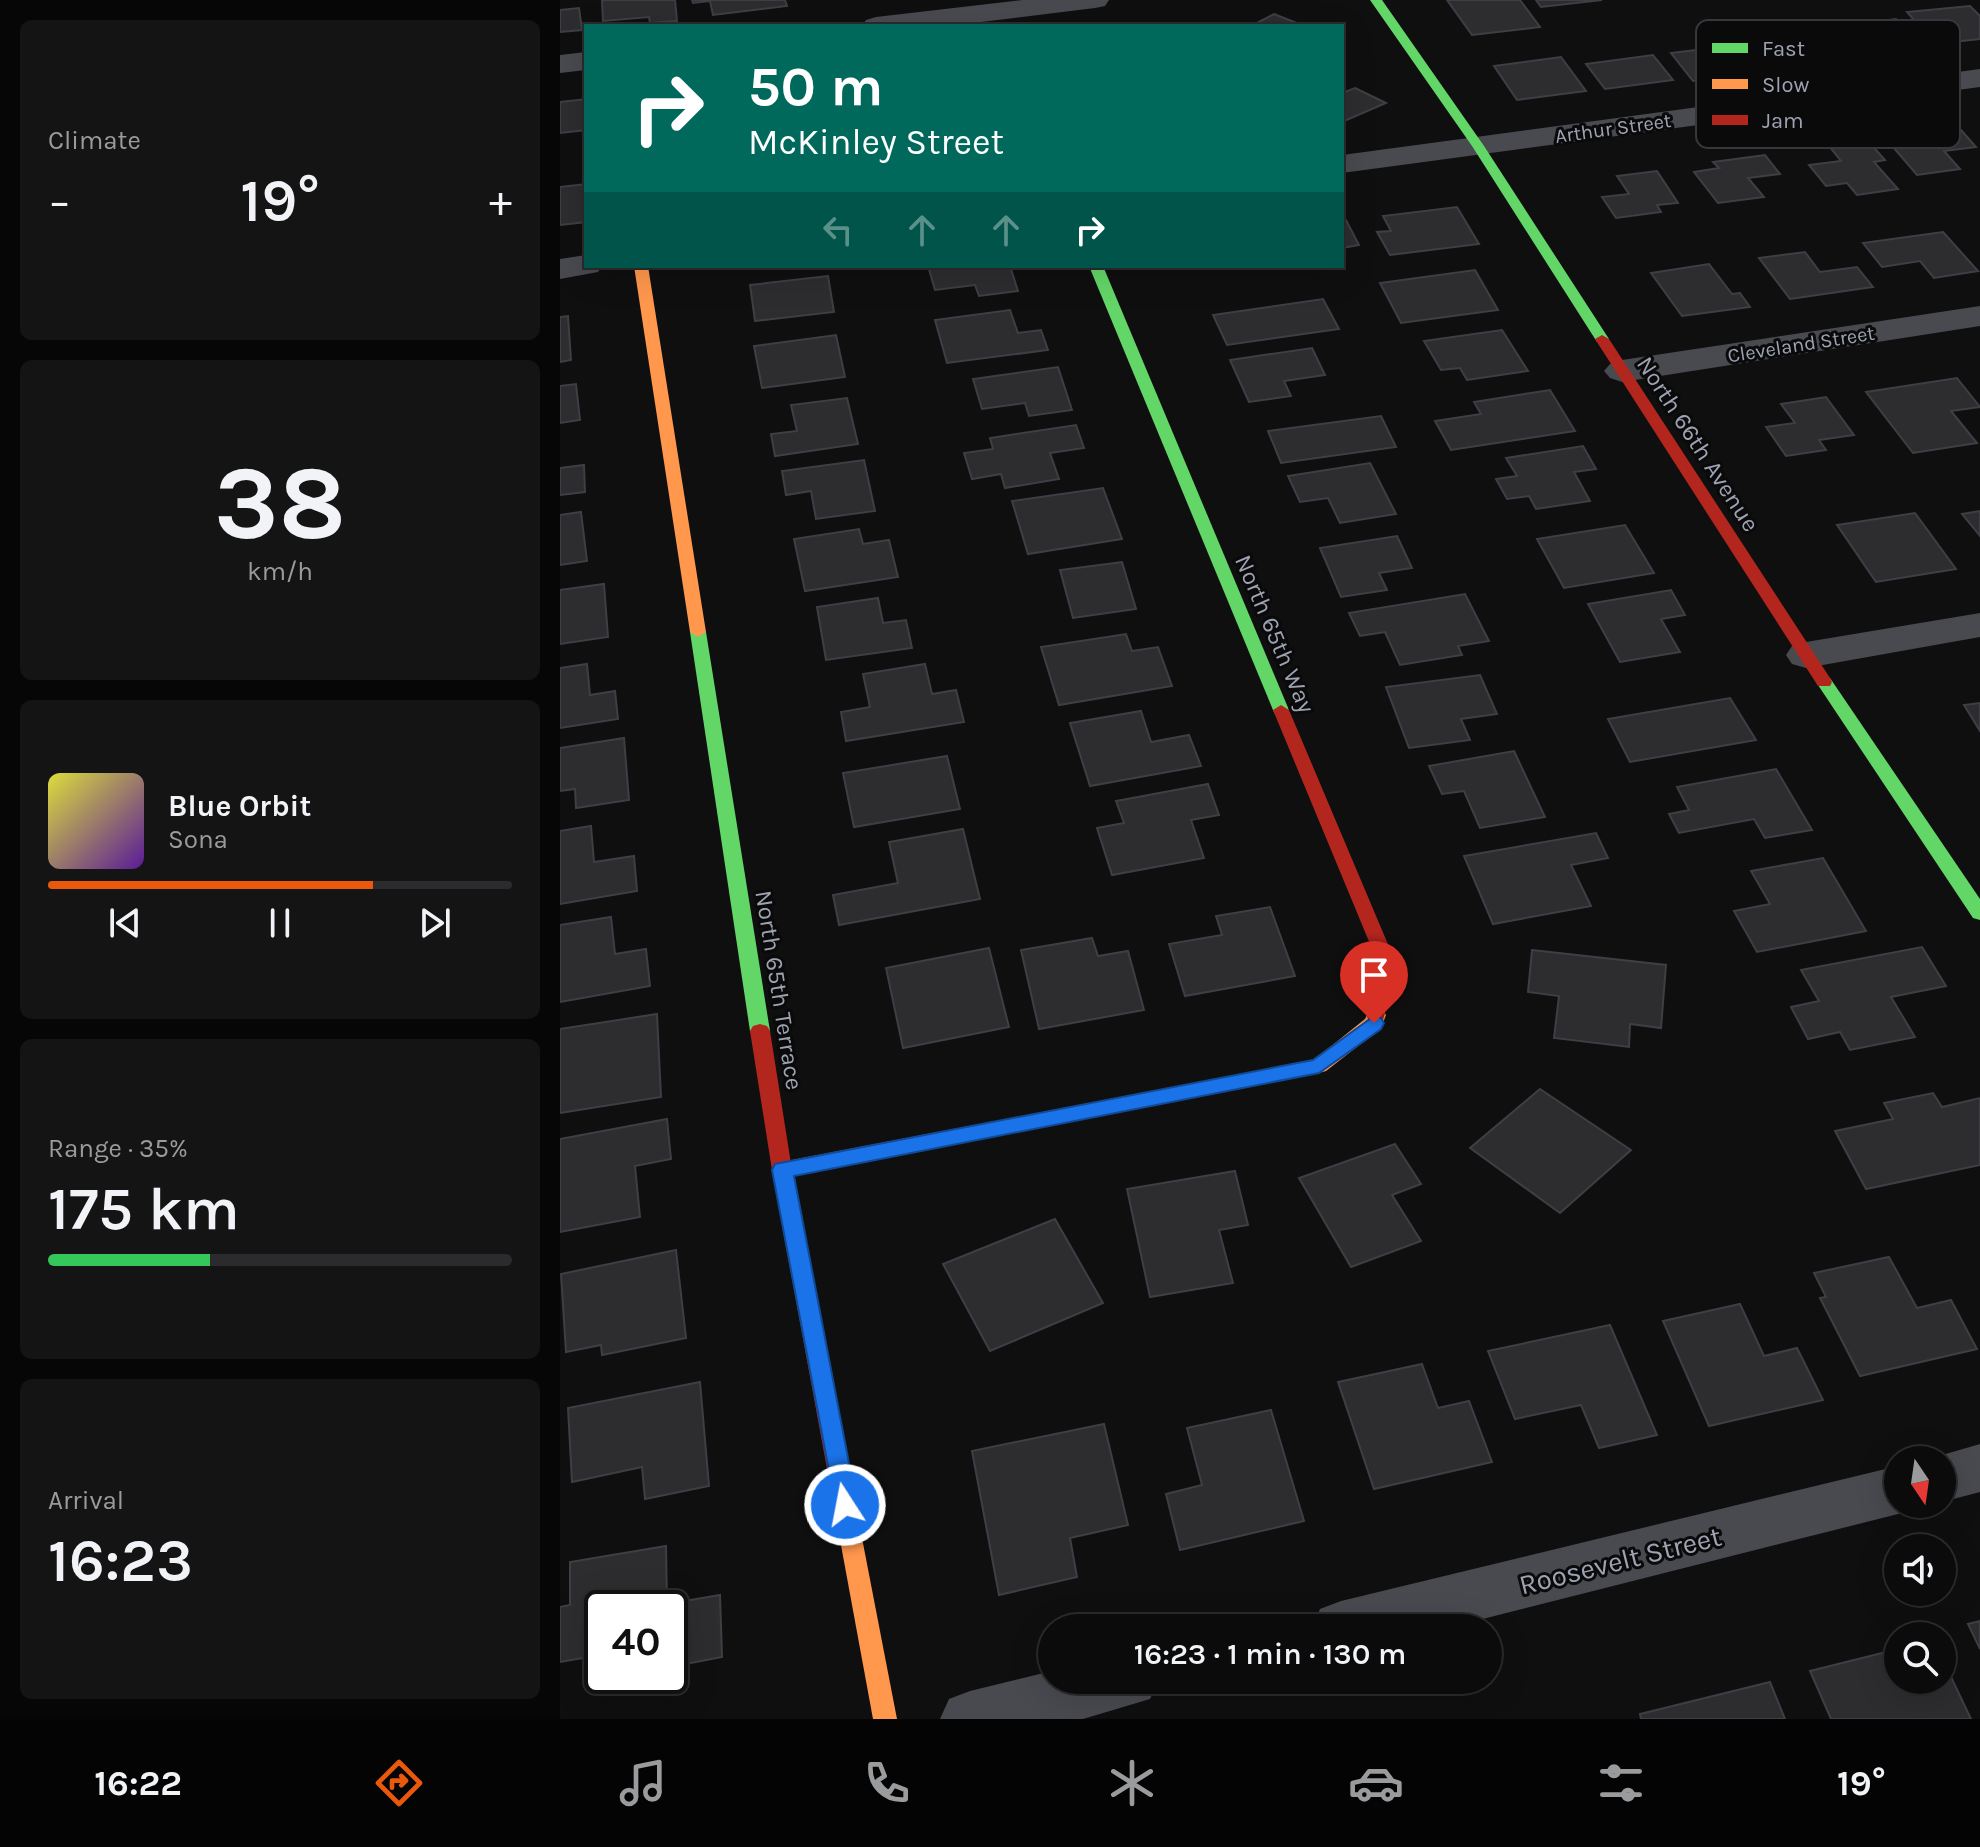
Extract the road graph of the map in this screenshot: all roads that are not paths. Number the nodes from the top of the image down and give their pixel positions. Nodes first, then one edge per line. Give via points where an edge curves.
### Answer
1 (1095, 0) edge
2 (1376, 0) edge
3 (893, 24) edge
4 (584, 61) edge
5 (560, 64) edge
6 (1980, 78) edge
7 (1960, 81) edge
8 (1696, 116) edge
9 (1478, 146) junction
10 (1344, 164) edge
11 (584, 265) edge
12 (641, 268) edge
13 (1097, 268) edge
14 (560, 269) edge
15 (1980, 316) edge
16 (1622, 371) junction
17 (1980, 625) edge
18 (1806, 655) junction
19 (1980, 913) edge
20 (782, 1170) junction
21 (1980, 1468) edge
22 (1956, 1474) edge
23 (1884, 1493) edge
24 (1398, 1614) edge
25 (1072, 1694) edge
26 (885, 1719) edge
27 (970, 1719) edge

1 - 3 street
2 - 9 street, North 66th Avenue
4 - 5 street
6 - 7 street, Arthur Street
8 - 9 street, Arthur Street
9 - 10 street, Arthur Street
9 - 16 street, North 66th Avenue
11 - 14 street
12 - 20 street, North 65th Terrace
13 - 20 street, North 65th Way via 1389,968 1374,1023 1319,1066
15 - 16 street, Cleveland Street
16 - 18 street, North 66th Avenue
17 - 18 street
18 - 19 street, North 66th Avenue
20 - 26 street, North 65th Terrace
21 - 22 street
23 - 24 street, Roosevelt Street
25 - 27 street

